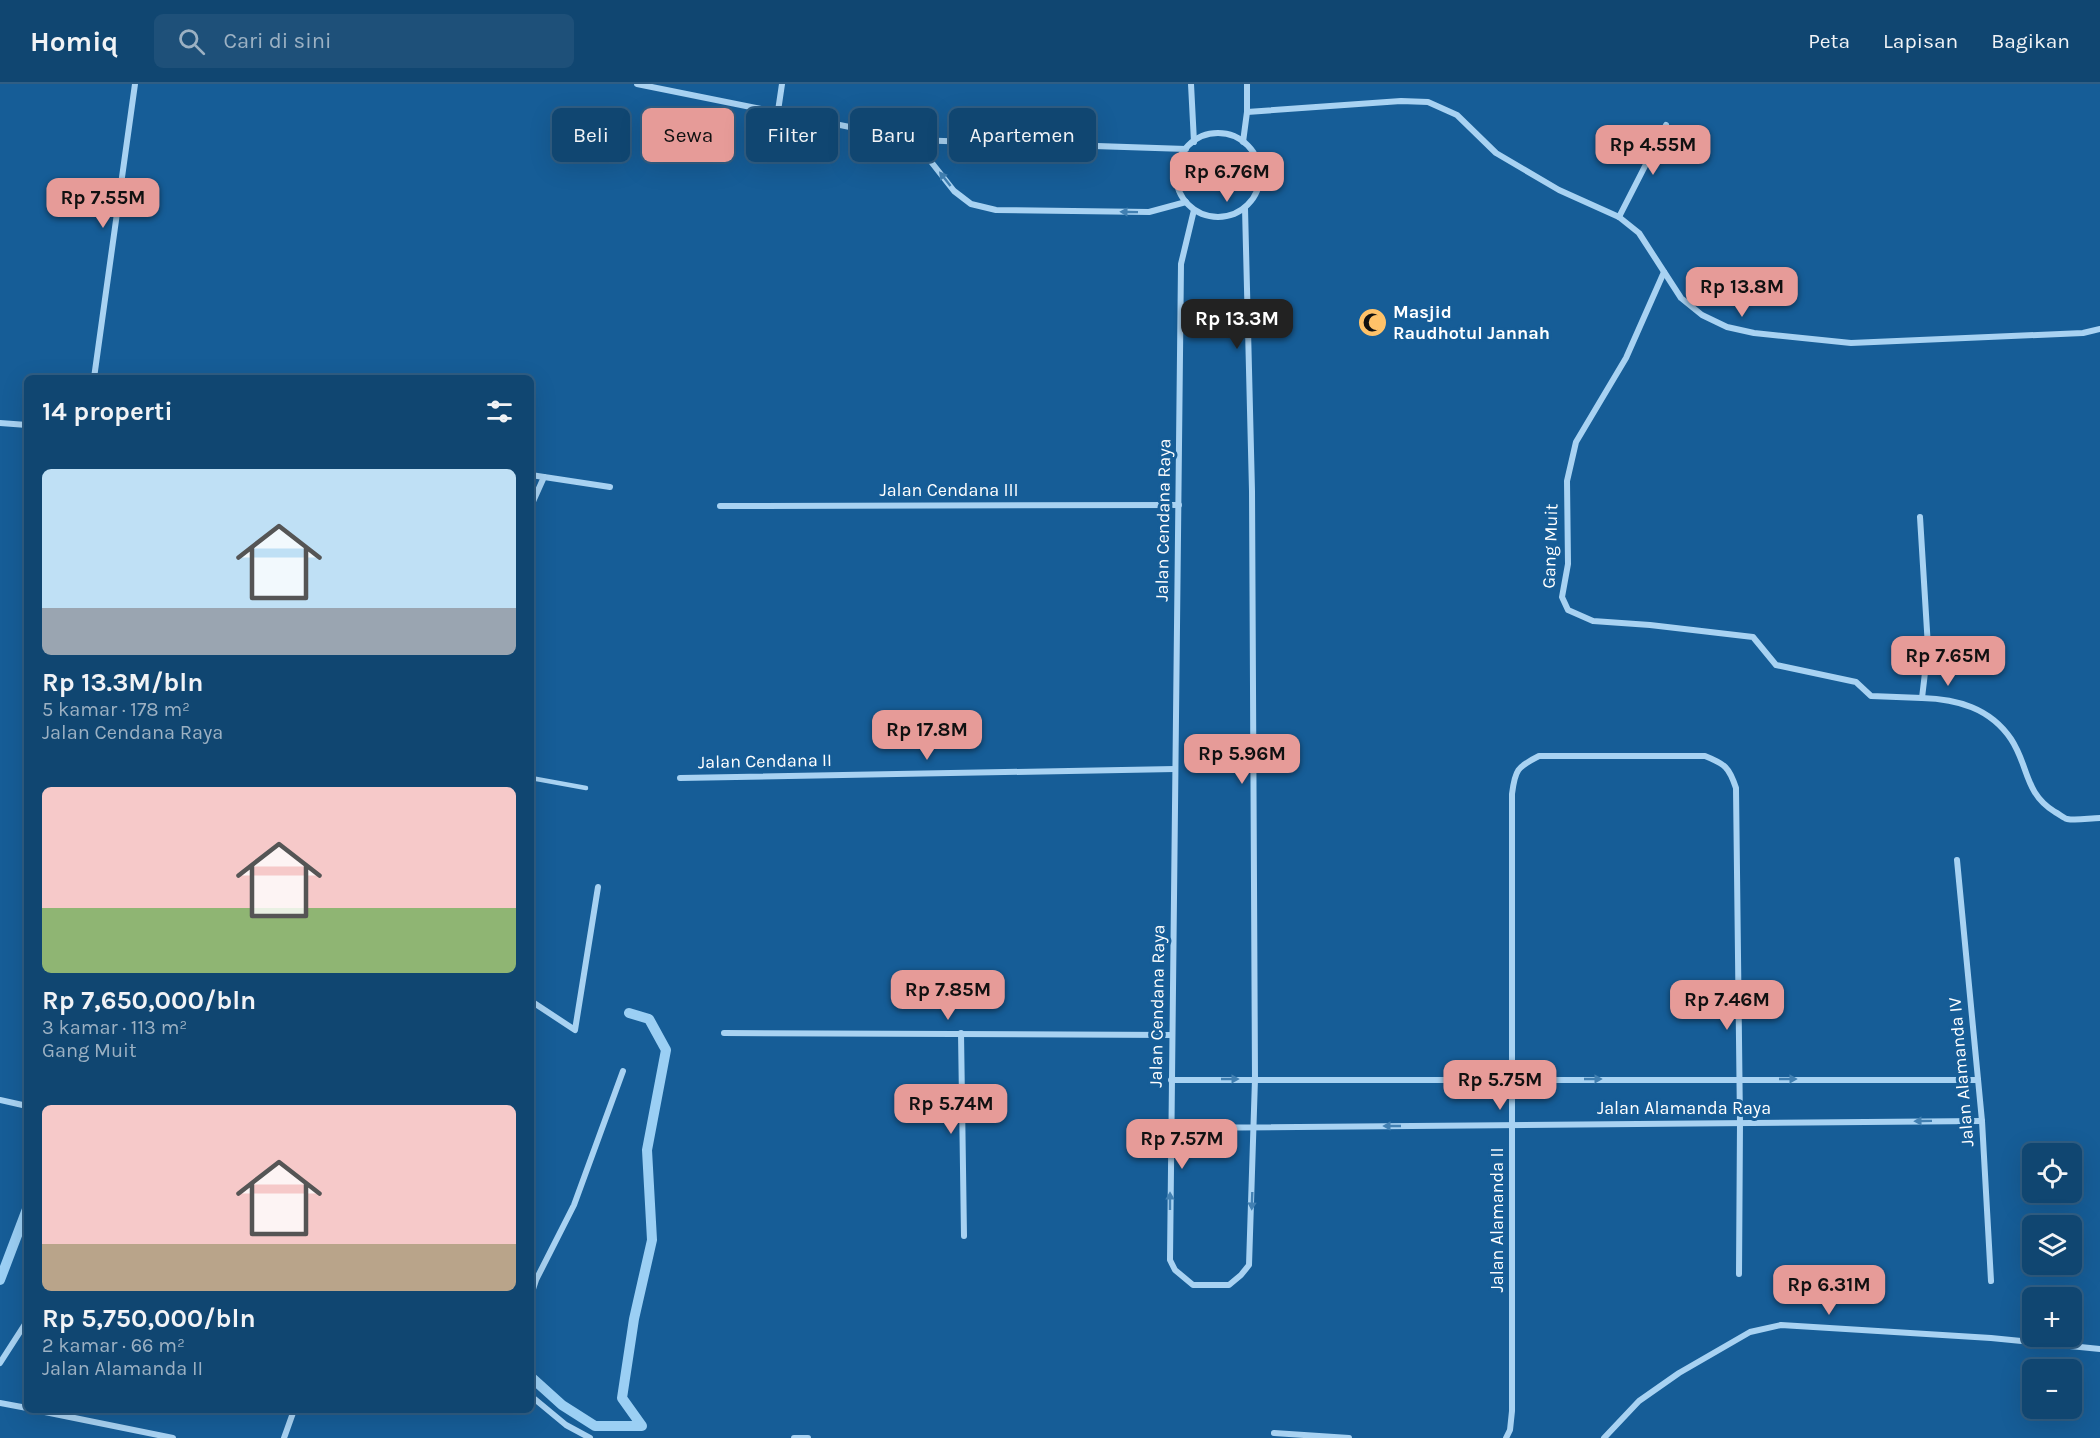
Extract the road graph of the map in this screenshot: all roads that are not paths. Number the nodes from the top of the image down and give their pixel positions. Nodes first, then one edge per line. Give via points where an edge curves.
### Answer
1 (135, 84) edge
2 (637, 84) edge
3 (782, 84) edge
4 (1191, 84) edge
5 (1247, 84) edge
6 (762, 108) edge
7 (778, 108) edge
8 (1247, 112) junction
9 (1666, 125) dead end
10 (937, 141) edge
11 (1194, 142) junction
12 (1243, 142) junction
13 (1186, 149) junction
14 (931, 162) edge
15 (1186, 202) junction
16 (1245, 208) junction
17 (1194, 210) junction
18 (1619, 217) junction
19 (1664, 272) junction
20 (2100, 328) edge
21 (94, 375) edge
22 (0, 423) edge
23 (24, 425) edge
24 (534, 476) edge
25 (544, 477) junction
26 (610, 487) dead end
27 (534, 499) edge
28 (1179, 505) junction
29 (720, 506) dead end
30 (1920, 517) dead end
31 (1922, 698) junction
32 (1175, 769) junction
33 (680, 778) dead end
34 (534, 779) edge
35 (586, 788) dead end
36 (2100, 818) edge
37 (1957, 860) dead end
38 (598, 887) dead end
39 (534, 1003) edge
40 (724, 1033) dead end
41 (961, 1033) junction
42 (1172, 1035) junction
43 (623, 1071) dead end
44 (1256, 1079) junction
45 (1512, 1079) junction
46 (1739, 1079) junction
47 (1171, 1080) junction
48 (1978, 1080) junction
49 (0, 1100) edge
50 (24, 1105) edge
51 (1982, 1121) junction
52 (1740, 1123) junction
53 (1512, 1125) junction
54 (1255, 1127) junction
55 (1171, 1128) junction
56 (964, 1236) dead end
57 (1739, 1274) dead end
58 (1991, 1281) dead end
59 (534, 1286) edge
60 (24, 1326) edge
61 (2100, 1349) edge
62 (0, 1363) edge
63 (534, 1398) edge
64 (0, 1403) edge
65 (24, 1407) edge
66 (50, 1413) edge
67 (293, 1413) edge
68 (1274, 1433) dead end
69 (173, 1438) edge
70 (284, 1438) edge
71 (590, 1438) edge
72 (794, 1438) edge
73 (808, 1438) edge
74 (1349, 1438) edge
75 (1506, 1438) edge
76 (1604, 1438) edge

1 - 21 street
2 - 6 street
3 - 7 street
4 - 11 street
5 - 8 street
8 - 12 street
8 - 18 street via 1428,102 1457,115 1496,153 1559,190
9 - 18 street
10 - 13 street
11 - 12 street via 1218,133
11 - 13 street
12 - 16 street via 1251,149 1260,169 1258,190
13 - 15 street via 1176,176
15 -> 14 street via 1149,212 996,210 971,204 954,191
15 - 17 street
16 - 17 street via 1214,217
16 - 44 street, Jalan Cendana Raya via 1252,503
17 - 28 street, Jalan Cendana Raya via 1182,264
18 - 19 street via 1639,233
19 - 20 street via 1681,298 1702,315 1727,327 1754,333 1851,343 2083,333
19 - 31 street, Gang Muit via 1626,358 1576,442 1567,482 1568,564 1562,597 1568,610 1593,621 1754,637 1776,665 1856,682 1871,696
22 - 23 street
24 - 25 street
25 - 26 street
25 - 27 street
28 - 29 street, Jalan Cendana III
28 - 32 street, Jalan Cendana Raya
30 - 31 street via 1928,647
31 - 36 street, Gang Muit via 1948,699 1989,717 2011,738 2030,785 2044,805 2067,819
32 - 33 street, Jalan Cendana II
32 - 42 street, Jalan Cendana Raya
34 - 35 lane
37 - 48 street, Jalan Alamanda IV
38 - 39 street via 575,1030
40 - 41 street
41 - 42 street
41 - 56 street
42 - 47 street, Jalan Cendana Raya
43 - 59 street via 574,1206
44 - 45 street, Jalan Alamanda Raya
47 -> 44 street, Jalan Alamanda Raya
44 - 54 street, Jalan Cendana Raya
45 -> 46 street, Jalan Alamanda Raya
45 - 46 street, Jalan Alamanda II via 1512,794 1514,775 1521,764 1539,756 1705,756 1724,763 1731,773 1736,788
45 - 53 street, Jalan Alamanda II
46 -> 48 street, Jalan Alamanda Raya
46 - 52 street, Jalan Alamanda II
47 - 55 street, Jalan Cendana Raya
48 - 51 street, Jalan Alamanda IV
49 - 50 street
51 -> 52 street, Jalan Alamanda Raya
51 - 58 street, Jalan Alamanda IV
52 - 53 street, Jalan Alamanda Raya
52 - 57 street, Jalan Alamanda II
53 -> 54 street, Jalan Alamanda Raya
53 - 75 street, Jalan Alamanda II via 1512,1411
54 - 55 street, Jalan Alamanda Raya
54 -> 55 street, Jalan Cendana Raya via 1249,1264 1228,1285 1194,1285 1175,1270 1170,1260
60 - 62 street
61 - 76 street via 1781,1325 1750,1332 1679,1373 1639,1401
63 - 71 street via 566,1425
64 - 65 street
66 - 69 street
67 - 70 street
68 - 74 street
72 - 73 street

